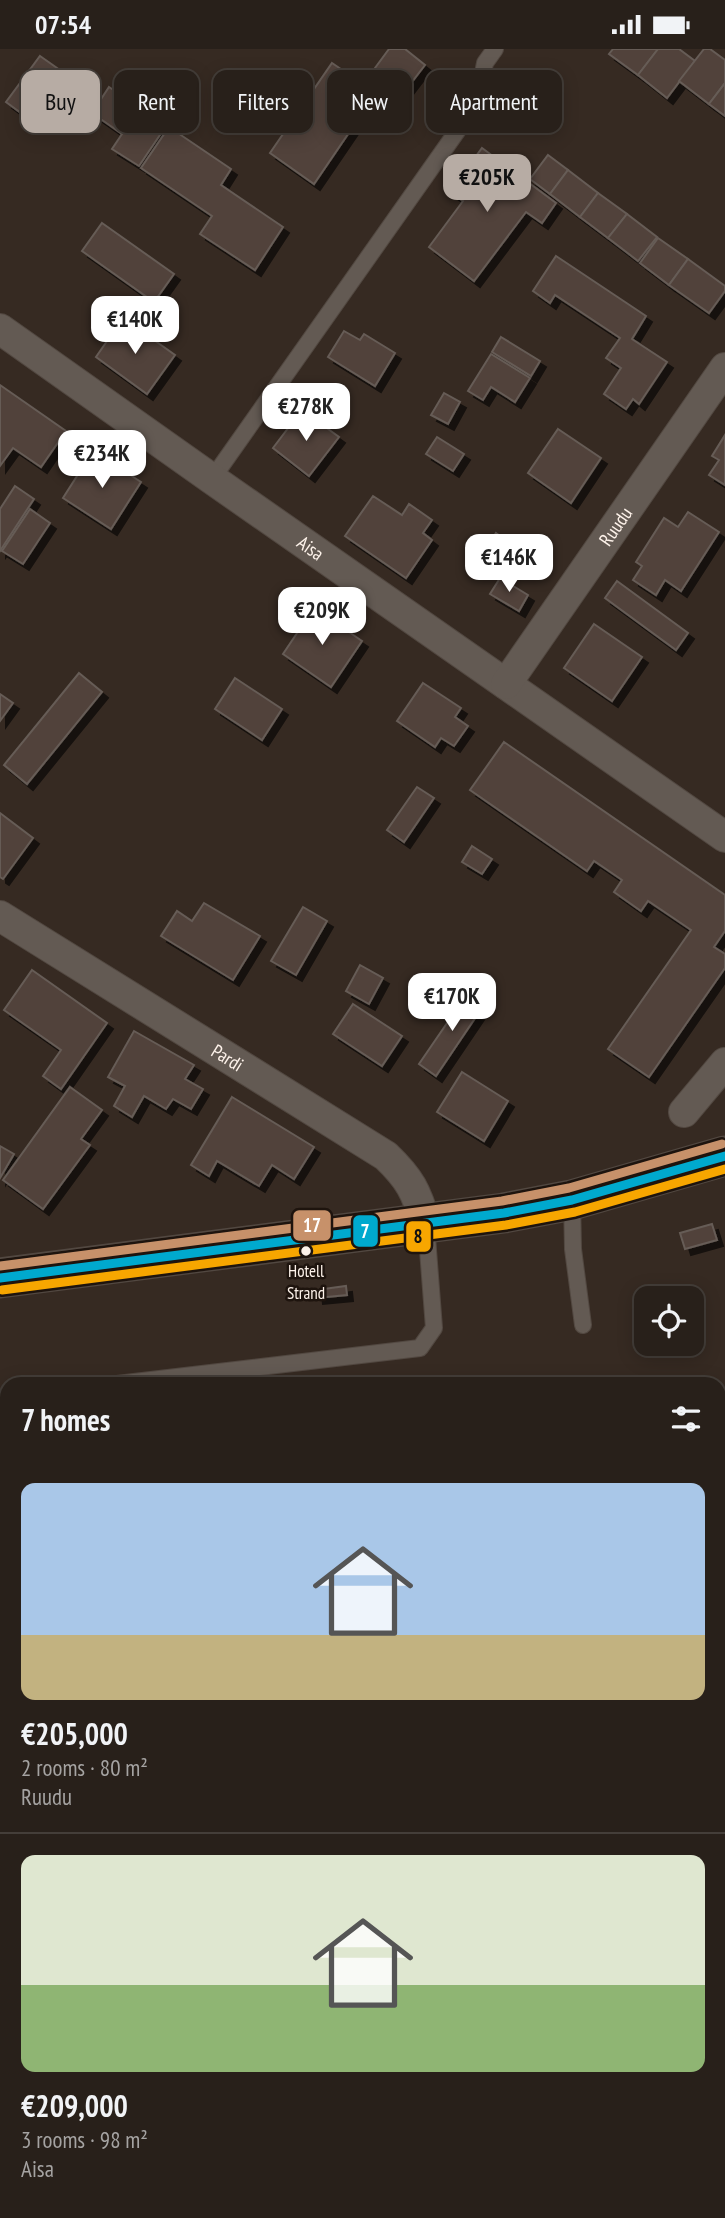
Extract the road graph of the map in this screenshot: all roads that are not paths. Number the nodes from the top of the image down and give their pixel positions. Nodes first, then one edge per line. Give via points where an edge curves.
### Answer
1 (495, 49) edge
2 (0, 329) edge
3 (725, 368) edge
4 (212, 479) junction
5 (506, 684) junction
6 (725, 837) edge
7 (0, 916) edge
8 (725, 1063) edge
9 (684, 1112) dead end
10 (725, 1156) edge
11 (572, 1200) junction
12 (426, 1224) junction
13 (0, 1278) edge
14 (583, 1325) dead end
15 (176, 1377) edge

1 - 4 lane via 485,63 477,103
2 - 4 street, Aisa
3 - 5 street, Ruudu
4 - 5 street, Aisa
5 - 6 street, Aisa
7 - 12 street, Pardi via 386,1156 406,1176
8 - 9 street
10 - 11 street
11 - 12 street
11 - 14 lane
12 - 13 street
12 - 15 lane via 434,1328 420,1348

